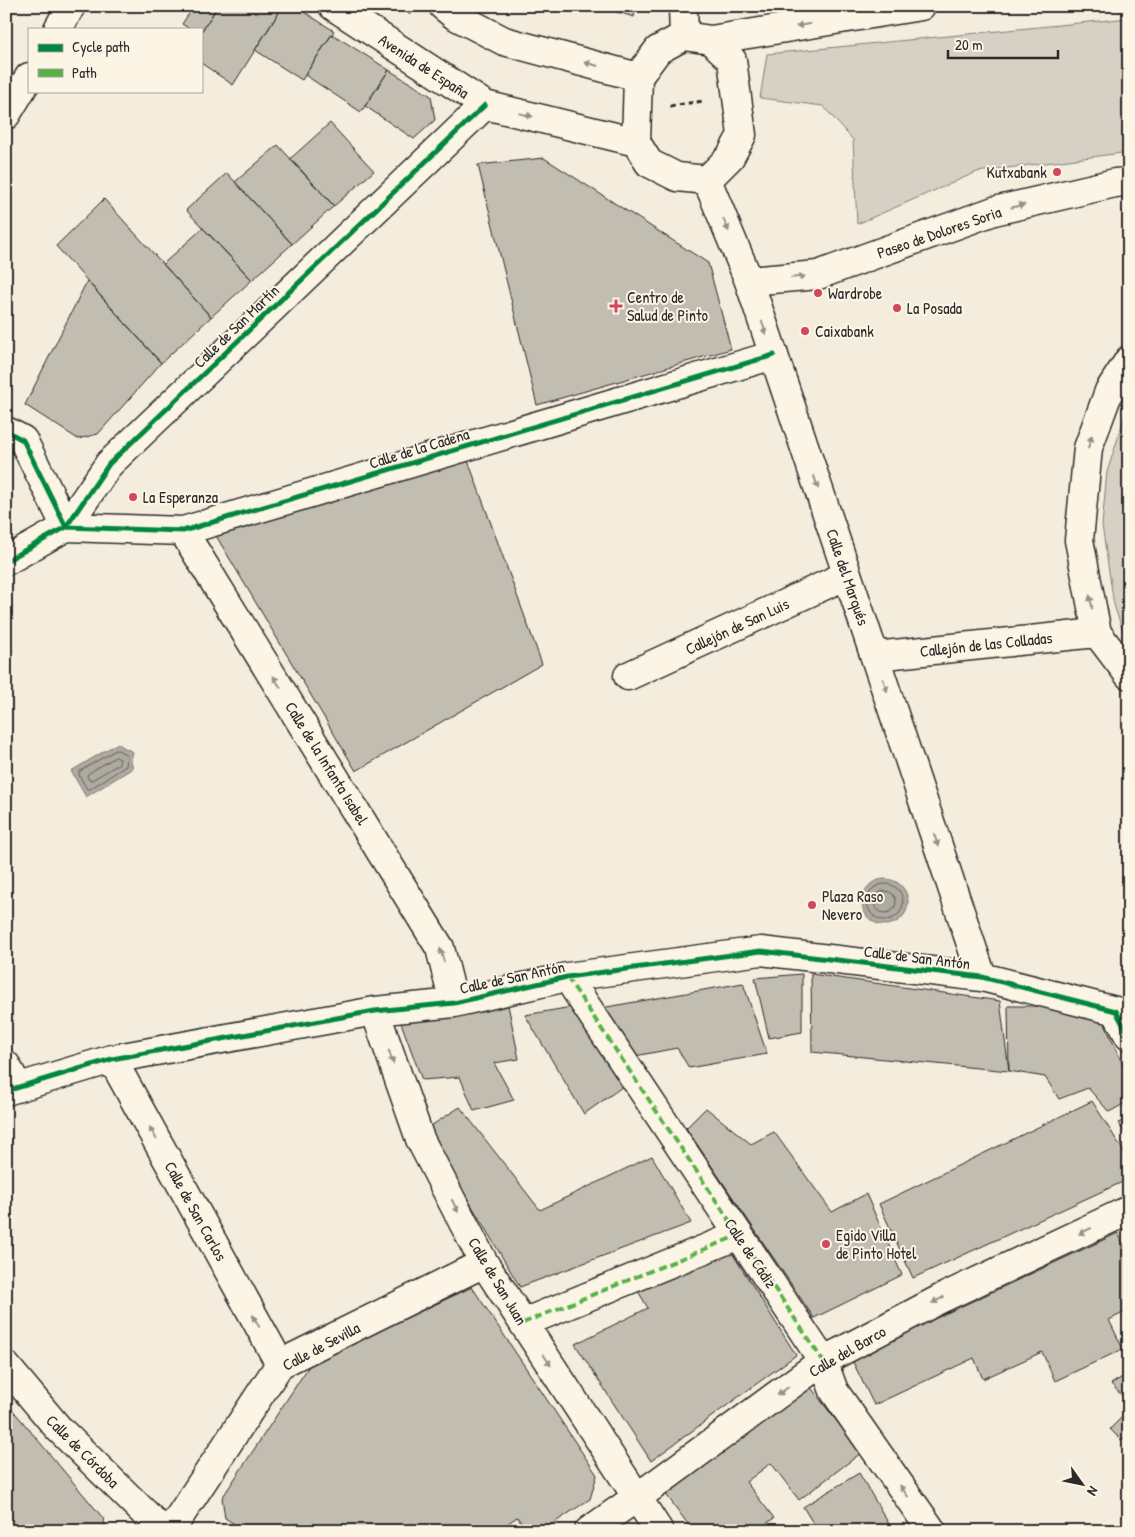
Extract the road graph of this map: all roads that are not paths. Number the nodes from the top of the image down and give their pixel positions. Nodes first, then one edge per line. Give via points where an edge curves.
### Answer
1 (71, 6) edge
2 (333, 6) edge
3 (443, 6) edge
4 (683, 6) edge
5 (920, 6) edge
6 (59, 28) edge
7 (684, 36) junction
8 (712, 40) junction
9 (638, 77) junction
10 (28, 79) edge
11 (485, 106) junction
12 (6, 115) edge
13 (636, 142) junction
14 (707, 180) junction
15 (1129, 182) edge
16 (749, 281) junction
17 (774, 355) junction
18 (1129, 360) edge
19 (6, 431) edge
20 (66, 527) junction
21 (184, 531) junction
22 (6, 560) edge
23 (847, 575) junction
24 (1098, 633) junction
25 (875, 656) junction
26 (1129, 675) edge
27 (628, 676) dead end
28 (567, 977) junction
29 (982, 977) junction
30 (454, 1003) junction
31 (375, 1011) junction
32 (1129, 1036) edge
33 (112, 1059) junction
34 (10, 1081) edge
35 (1129, 1210) edge
36 (739, 1235) junction
37 (484, 1263) junction
38 (523, 1323) junction
39 (823, 1361) junction
40 (280, 1364) junction
41 (6, 1366) edge
42 (637, 1497) junction
43 (164, 1531) edge
44 (170, 1531) edge
45 (589, 1531) edge
46 (659, 1531) edge
47 (932, 1531) edge

1 - 6 street
2 - 11 street, Avenida de España
9 -> 3 street via 504,41
4 - 7 street
5 -> 8 street
7 - 8 street
7 - 9 street via 658,50
8 - 14 street via 732,60 742,134 730,157
9 - 13 street
10 - 12 street
11 -> 13 street, Avenida de España
11 - 20 street, Calle de San Martín via 109,464
13 - 14 street via 649,163 677,177
14 -> 16 street, Calle del Marqués
16 -> 15 street, Paseo de Dolores Soria via 818,275 994,211
16 -> 17 street, Calle del Marqués
17 - 21 street, Calle de la Cadena
17 -> 23 street, Calle del Marqués
24 -> 18 street via 1079,540 1088,448 1109,391
19 - 20 street via 23,440
20 - 21 street, Calle de la Cadena
20 - 22 street, Calle de San Martín
30 -> 21 street, Calle de la Infanta Isabel via 440,948
23 - 25 street, Calle del Marqués
23 - 27 street, Callejón de San Luis
24 - 25 street, Callejón de las Colladas
24 - 26 street
25 -> 29 street, Calle del Marqués
28 - 29 street, Calle de San Antón via 761,951
28 - 30 street, Calle de San Antón
28 - 36 street, Calle de Cádiz
29 - 32 street, Calle de San Antón via 1116,1011
30 - 31 street, Calle de San Antón
31 - 33 street, Calle de San Antón
31 -> 37 street, Calle de San Juan via 420,1138
33 - 34 street, Calle de San Antón
40 -> 33 street, Calle de San Carlos
35 -> 39 street, Calle del Barco via 942,1298
36 - 38 street
36 - 39 street, Calle de Cádiz
37 - 38 street, Calle de San Juan
37 - 40 street, Calle de Sevilla
38 -> 42 street, Calle de San Juan
39 -> 42 street, Calle del Barco
47 -> 39 street, Calle de Cádiz via 834,1391
40 - 44 street, Calle de Sevilla
41 - 43 street, Calle de Córdoba via 58,1428
42 - 45 street, Calle del Barco
42 - 46 street, Calle de San Juan

